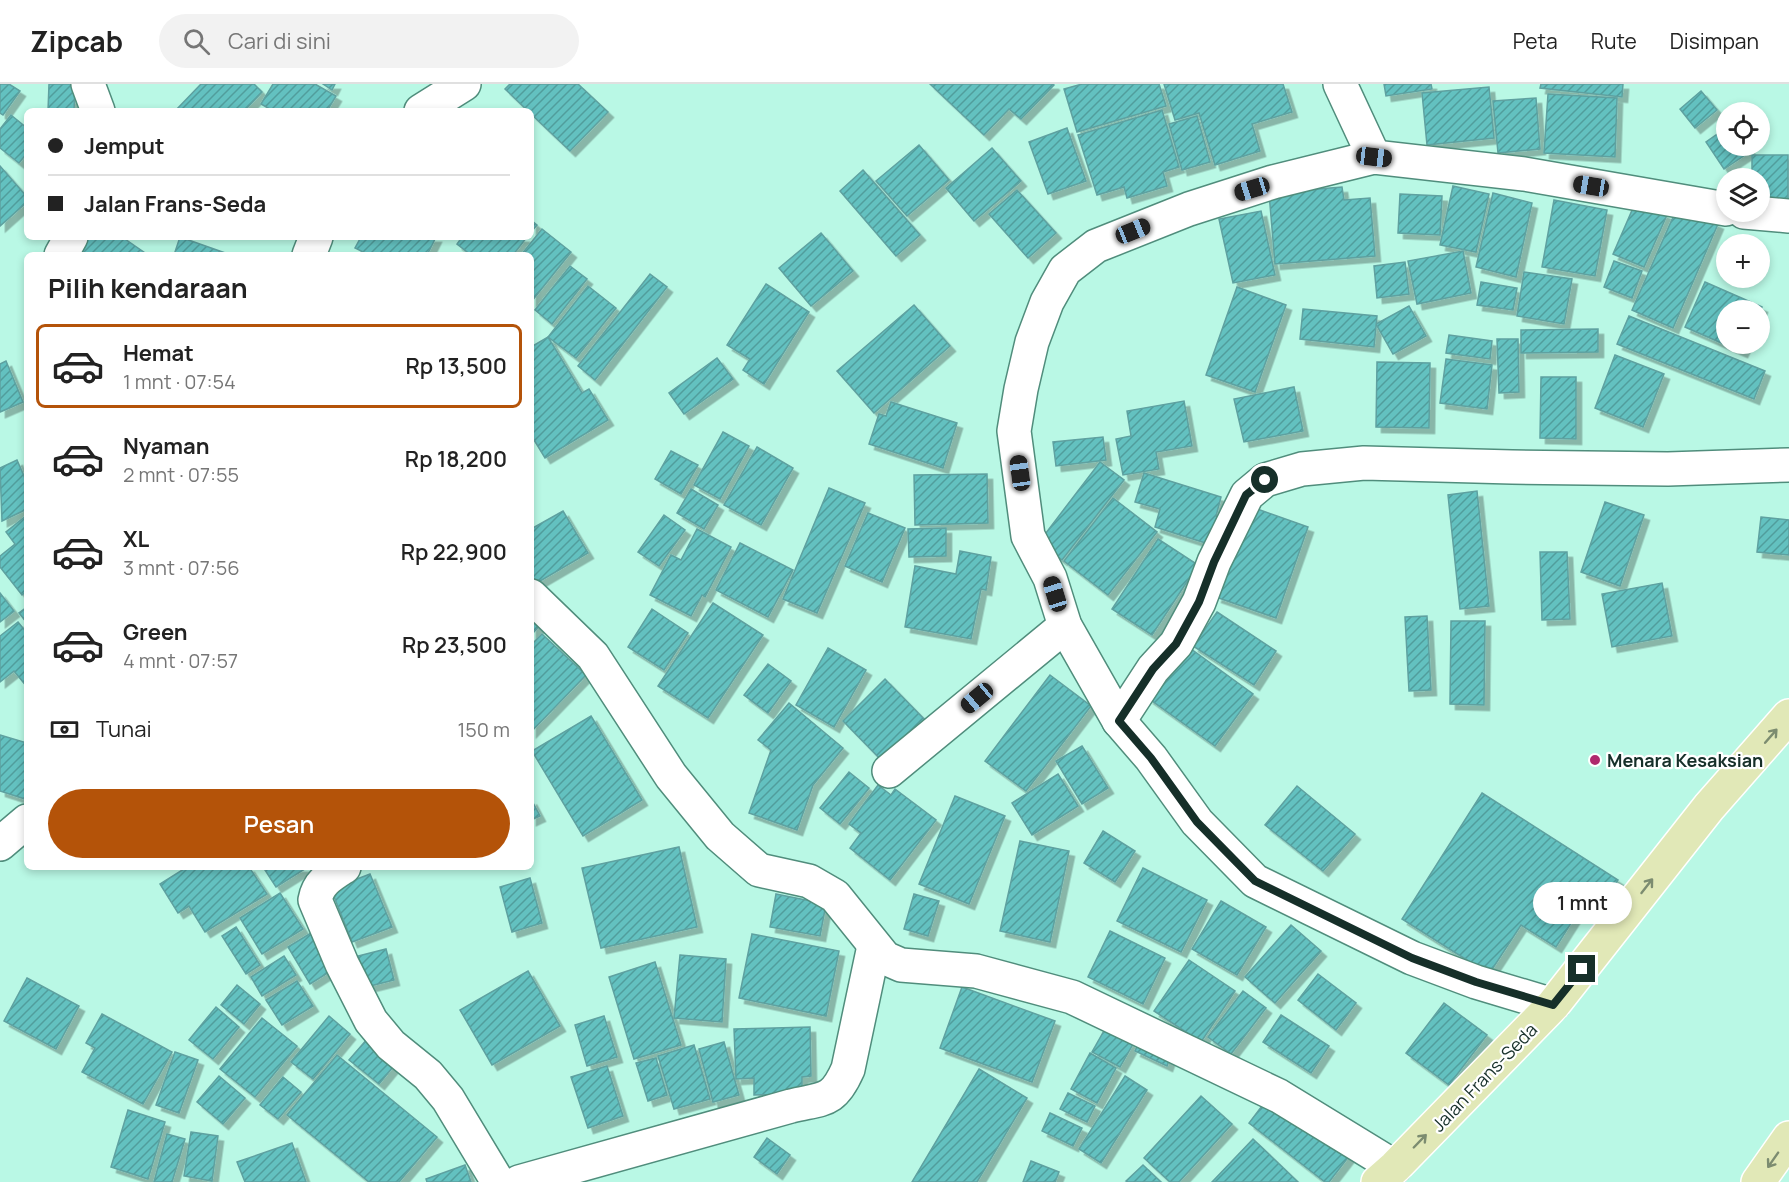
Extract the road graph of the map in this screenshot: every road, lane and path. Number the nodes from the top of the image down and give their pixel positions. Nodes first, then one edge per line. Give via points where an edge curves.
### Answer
1 (88, 84) edge
2 (464, 84) edge
3 (1340, 84) edge
4 (97, 108) edge
5 (426, 108) edge
6 (1374, 157) junction
7 (1716, 206) edge
8 (1770, 214) edge
9 (1789, 216) edge
10 (1789, 465) edge
11 (534, 599) edge
12 (1065, 626) junction
13 (1789, 716) edge
14 (1119, 721) junction
15 (889, 771) dead end
16 (24, 823) edge
17 (0, 843) edge
18 (340, 870) edge
19 (874, 946) junction
20 (1553, 1005) junction
21 (1789, 1138) edge
22 (1387, 1174) edge
23 (498, 1182) edge
24 (519, 1182) edge
25 (1758, 1182) edge

1 - 4 street
2 - 5 street
3 - 6 street
6 - 7 street via 1524,174
6 - 12 street via 1273,182 1188,209 1096,246 1065,270 1047,302 1032,342 1014,430 1028,536 1050,578
8 - 9 street
10 - 14 street via 1668,469 1364,463 1302,470 1265,480 1246,495 1176,644 1153,669
11 - 19 street via 592,656 671,776 720,836 759,870 809,881 835,896
12 - 14 street
12 - 15 street
20 -> 13 main road, Jalan Frans-Seda via 1709,807
14 - 20 street via 1197,822 1255,881 1412,958
16 - 17 street
18 - 23 street via 317,889 315,900 371,1022 448,1099
19 - 22 street via 885,958 901,964 976,971 1072,997 1279,1096
19 - 24 street via 848,1069 831,1097
22 -> 20 main road, Jalan Frans-Seda
21 -> 25 main road

